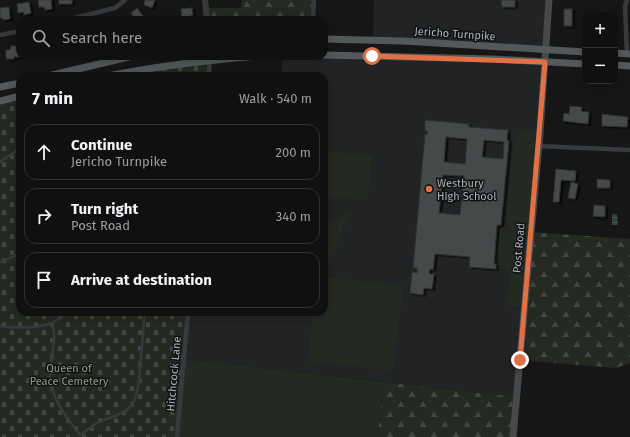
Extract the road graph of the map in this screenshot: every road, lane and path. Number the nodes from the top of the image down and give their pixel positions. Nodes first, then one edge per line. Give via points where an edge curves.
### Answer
1 (125, 0) edge
2 (205, 0) edge
3 (314, 0) edge
4 (549, 0) edge
5 (627, 0) edge
6 (83, 16) edge
7 (207, 16) edge
8 (313, 16) edge
9 (16, 32) edge
10 (0, 35) edge
11 (328, 39) edge
12 (370, 40) junction
13 (546, 50) junction
14 (582, 52) edge
15 (618, 53) edge
16 (628, 54) edge
17 (328, 55) edge
18 (369, 55) junction
19 (116, 60) edge
20 (198, 60) edge
21 (210, 60) edge
22 (545, 62) junction
23 (582, 64) edge
24 (618, 66) edge
25 (630, 66) edge
26 (65, 72) edge
27 (129, 72) edge
28 (209, 72) edge
29 (16, 84) edge
30 (0, 88) edge
31 (16, 97) edge
32 (0, 101) edge
33 (538, 146) junction
34 (630, 150) edge
35 (16, 151) edge
36 (0, 162) edge
37 (16, 256) edge
38 (0, 262) edge
39 (64, 316) edge
40 (145, 316) edge
41 (188, 316) edge
42 (51, 323) junction
43 (0, 326) edge
44 (79, 436) edge
45 (177, 437) edge
46 (513, 437) edge

1 - 6 street via 114,8
2 - 7 street
3 - 8 street
4 - 13 main road, Post Road
5 - 16 street via 625,6
9 - 10 street
11 - 12 main road, Jericho Turnpike
12 - 13 main road, Jericho Turnpike
12 - 18 main road
13 - 14 main road, Jericho Turnpike
13 - 22 main road, Post Road
15 - 16 main road
17 - 18 main road, Jericho Turnpike
18 - 22 main road, Jericho Turnpike
19 - 26 main road
20 - 27 main road
21 - 28 street
22 - 23 main road, Jericho Turnpike
22 - 33 main road, Post Road
24 - 25 main road
29 - 30 main road
31 - 32 main road
33 - 34 street
33 - 46 main road, Post Road
35 - 36 lane
37 - 38 lane
39 - 42 lane
40 - 44 lane via 138,388 133,403 122,414 101,422
41 - 45 street, Hitchcock Lane
42 - 43 lane via 23,328
42 - 44 lane via 54,327 50,367 52,388 63,413

